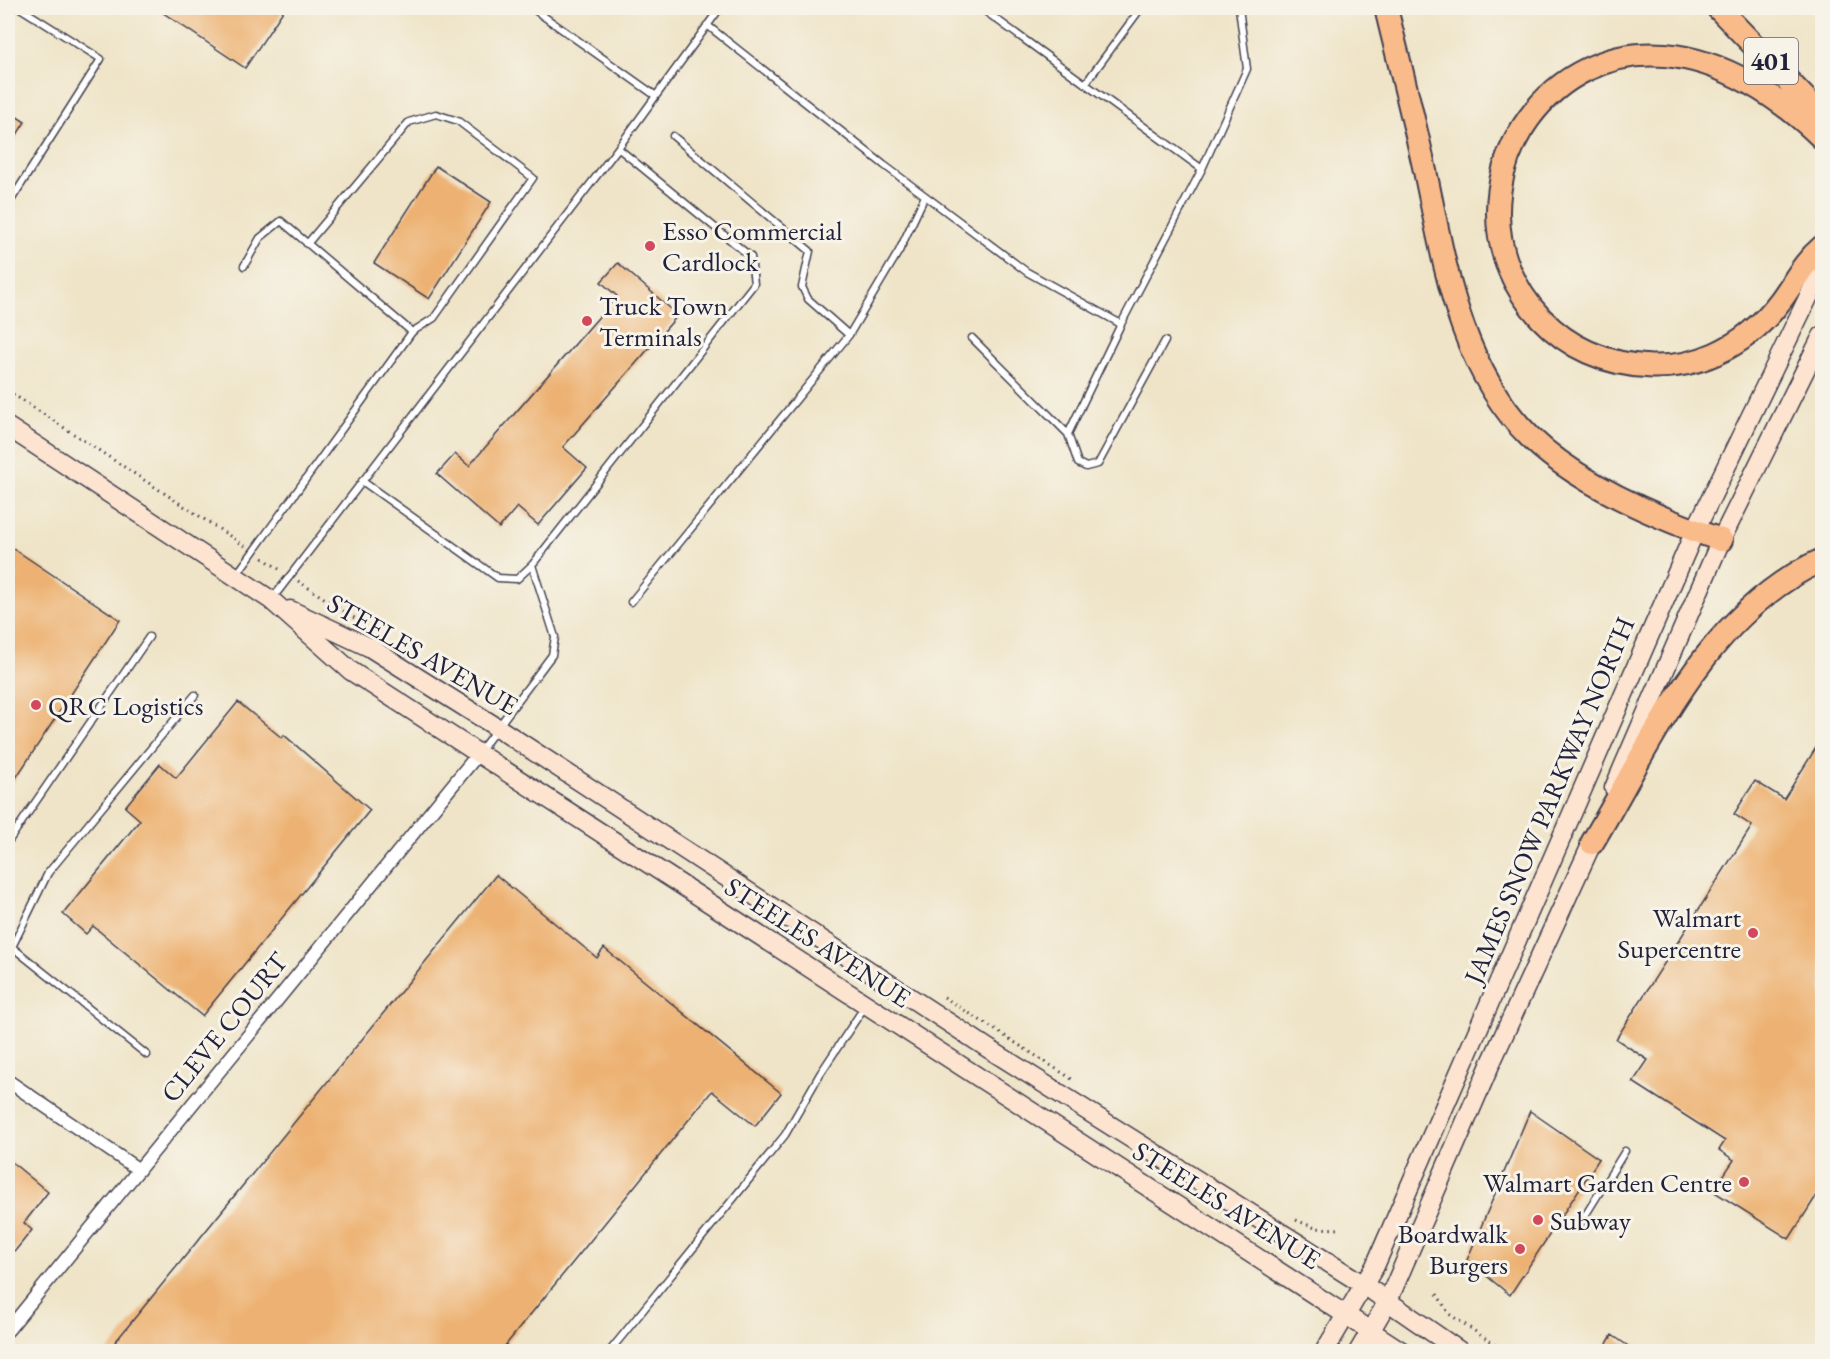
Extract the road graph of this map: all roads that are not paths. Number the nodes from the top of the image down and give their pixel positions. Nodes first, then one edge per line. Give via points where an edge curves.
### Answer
1 (20, 8) edge
2 (532, 8) edge
3 (720, 8) edge
4 (981, 8) edge
5 (1141, 8) edge
6 (1239, 8) edge
7 (1386, 8) edge
8 (1718, 8) edge
9 (707, 25) junction
10 (1085, 84) junction
11 (656, 96) junction
12 (1822, 116) edge
13 (673, 136) dead end
14 (1822, 138) edge
15 (618, 148) junction
16 (1202, 169) junction
17 (925, 196) junction
18 (8, 206) edge
19 (307, 244) junction
20 (1822, 247) edge
21 (244, 266) dead end
22 (1822, 269) edge
23 (1121, 324) junction
24 (412, 332) junction
25 (849, 335) junction
26 (1822, 336) edge
27 (972, 338) dead end
28 (1165, 341) dead end
29 (8, 427) edge
30 (1068, 434) junction
31 (362, 481) junction
32 (1695, 531) junction
33 (1721, 540) junction
34 (1822, 560) edge
35 (532, 565) junction
36 (236, 577) junction
37 (271, 600) junction
38 (631, 602) dead end
39 (149, 637) dead end
40 (195, 695) dead end
41 (498, 728) junction
42 (478, 754) junction
43 (8, 842) edge
44 (1592, 843) junction
45 (10, 950) edge
46 (866, 1006) junction
47 (147, 1055) dead end
48 (8, 1081) edge
49 (1625, 1151) dead end
50 (139, 1170) junction
51 (1580, 1224) dead end
52 (1364, 1285) junction
53 (1388, 1301) junction
54 (1347, 1314) junction
55 (8, 1330) edge
56 (1372, 1332) junction
57 (609, 1352) edge
58 (1324, 1352) edge
59 (1359, 1352) edge
60 (1402, 1352) edge
61 (1461, 1352) edge

1 - 18 lane via 102,59
2 - 11 lane
3 - 9 lane
4 - 10 lane
5 - 10 lane
6 - 16 lane via 1247,69
7 - 32 highway via 1456,308 1477,363 1504,407 1530,437 1562,464
8 - 12 highway, 401
9 - 11 lane
9 - 17 lane
10 - 16 lane
11 - 15 lane
13 - 25 lane via 810,251 802,287 808,299
14 - 20 highway via 1761,90 1707,64 1665,55 1614,59 1568,80 1530,115 1506,160 1497,210 1506,261 1530,306 1567,341 1597,356 1630,365 1681,364 1729,346 1757,327 1808,259
15 - 31 lane
15 - 35 lane via 751,256 754,284
16 - 23 lane
17 - 23 lane via 1027,272
17 - 25 lane via 899,251
19 - 21 lane via 281,221 260,238
19 - 24 lane
19 - 24 lane via 409,122 436,114 458,121 533,178 434,318
22 - 32 main road, JAMES SNOW PARKWAY NORTH
23 - 30 lane
24 - 36 lane
25 - 38 lane
26 - 33 main road, JAMES SNOW PARKWAY NORTH
27 - 30 lane
28 - 30 lane via 1098,464 1086,467 1078,463
29 - 36 main road, STEELES AVENUE
31 - 35 lane via 498,578 517,579
31 - 37 lane
32 - 33 highway
32 - 52 main road, JAMES SNOW PARKWAY NORTH
33 - 44 main road, JAMES SNOW PARKWAY NORTH
34 - 44 highway via 1800,570 1747,610 1698,663
35 - 41 lane via 555,637 552,655
36 - 37 main road, STEELES AVENUE
37 - 41 main road, STEELES AVENUE via 369,647
37 - 42 main road, STEELES AVENUE via 351,671
39 - 43 lane
40 - 45 lane via 48,873
41 - 42 lane
41 - 52 main road, STEELES AVENUE via 988,1049
42 - 46 main road, STEELES AVENUE
42 - 50 street, CLEVE COURT
44 - 53 main road, JAMES SNOW PARKWAY NORTH
45 - 47 lane
46 - 54 main road, STEELES AVENUE
46 - 57 lane via 785,1135
48 - 50 street
49 - 51 lane
50 - 55 street, CLEVE COURT
52 - 53 main road, STEELES AVENUE
52 - 54 main road, JAMES SNOW PARKWAY NORTH
53 - 56 main road, JAMES SNOW PARKWAY NORTH
53 - 61 main road, STEELES AVENUE
54 - 56 main road, STEELES AVENUE
54 - 58 main road, JAMES SNOW PARKWAY NORTH
56 - 59 main road, JAMES SNOW PARKWAY NORTH
56 - 60 main road, STEELES AVENUE

